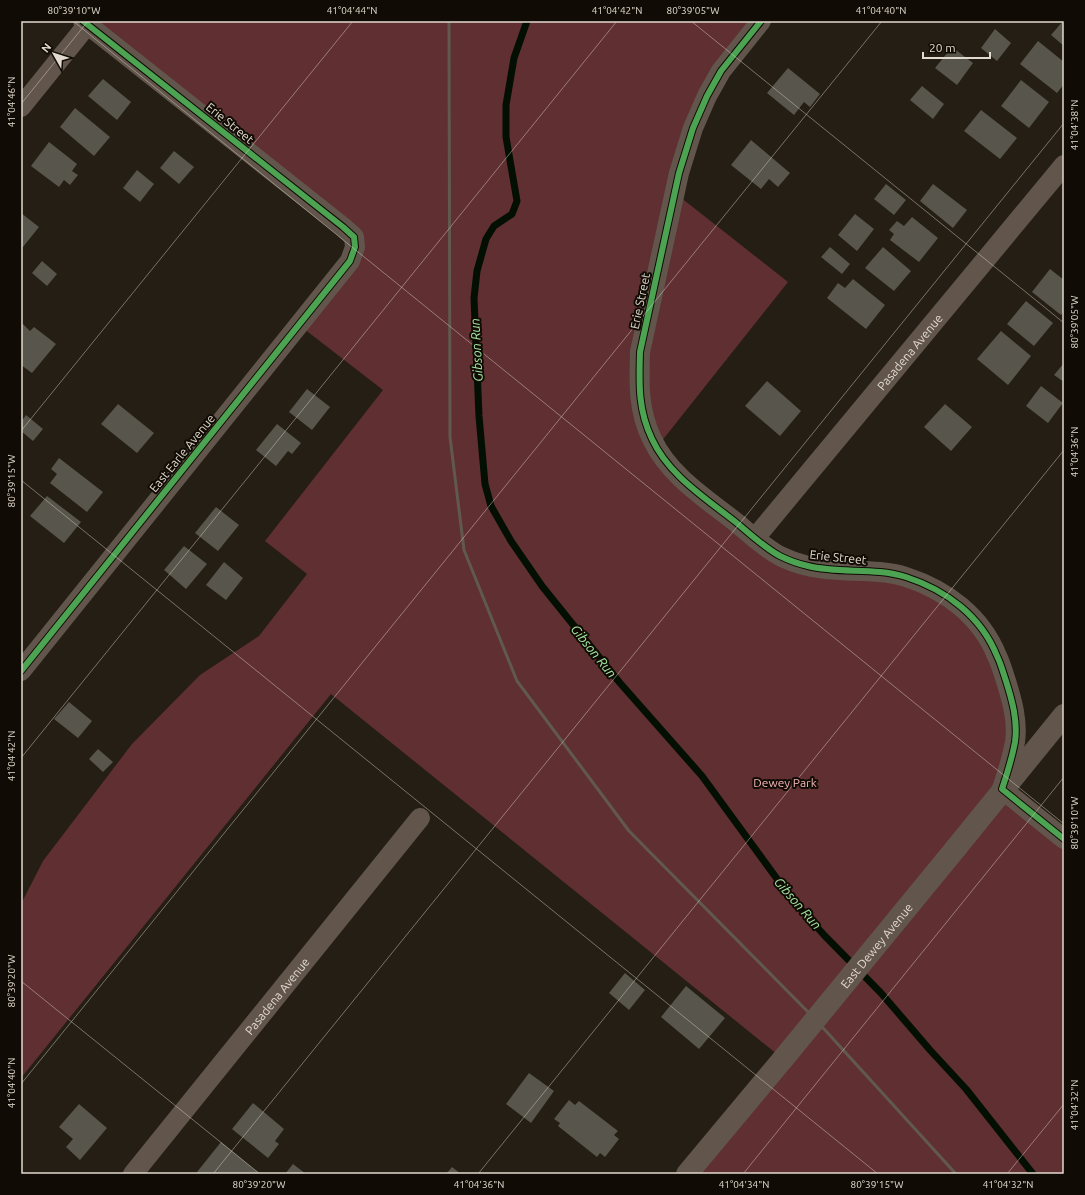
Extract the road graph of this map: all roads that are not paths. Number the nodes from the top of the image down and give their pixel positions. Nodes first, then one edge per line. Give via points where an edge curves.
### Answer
1 (761, 21) edge
2 (86, 22) edge
3 (21, 107) edge
4 (1064, 165) edge
5 (355, 247) joint
6 (756, 538) junction
7 (21, 671) edge
8 (1064, 715) edge
9 (1002, 790) junction
10 (420, 818) dead end
11 (1064, 839) edge
12 (133, 1174) edge
13 (687, 1174) edge

1 - 6 street, Erie Street via 721,71 693,128 675,193 640,352 639,380 641,409 652,440 667,463 684,481
2 - 3 street
2 - 5 street, Erie Street via 343,227 354,237
4 - 6 street, Pasadena Avenue
5 - 7 street, East Earle Avenue via 350,261
6 - 9 street, Erie Street via 780,555 807,566 905,576 932,587 967,611 982,628 997,655 1012,699 1015,741
8 - 9 street, East Dewey Avenue
9 - 11 street
9 - 13 street, East Dewey Avenue, bridge
10 - 12 street, Pasadena Avenue

